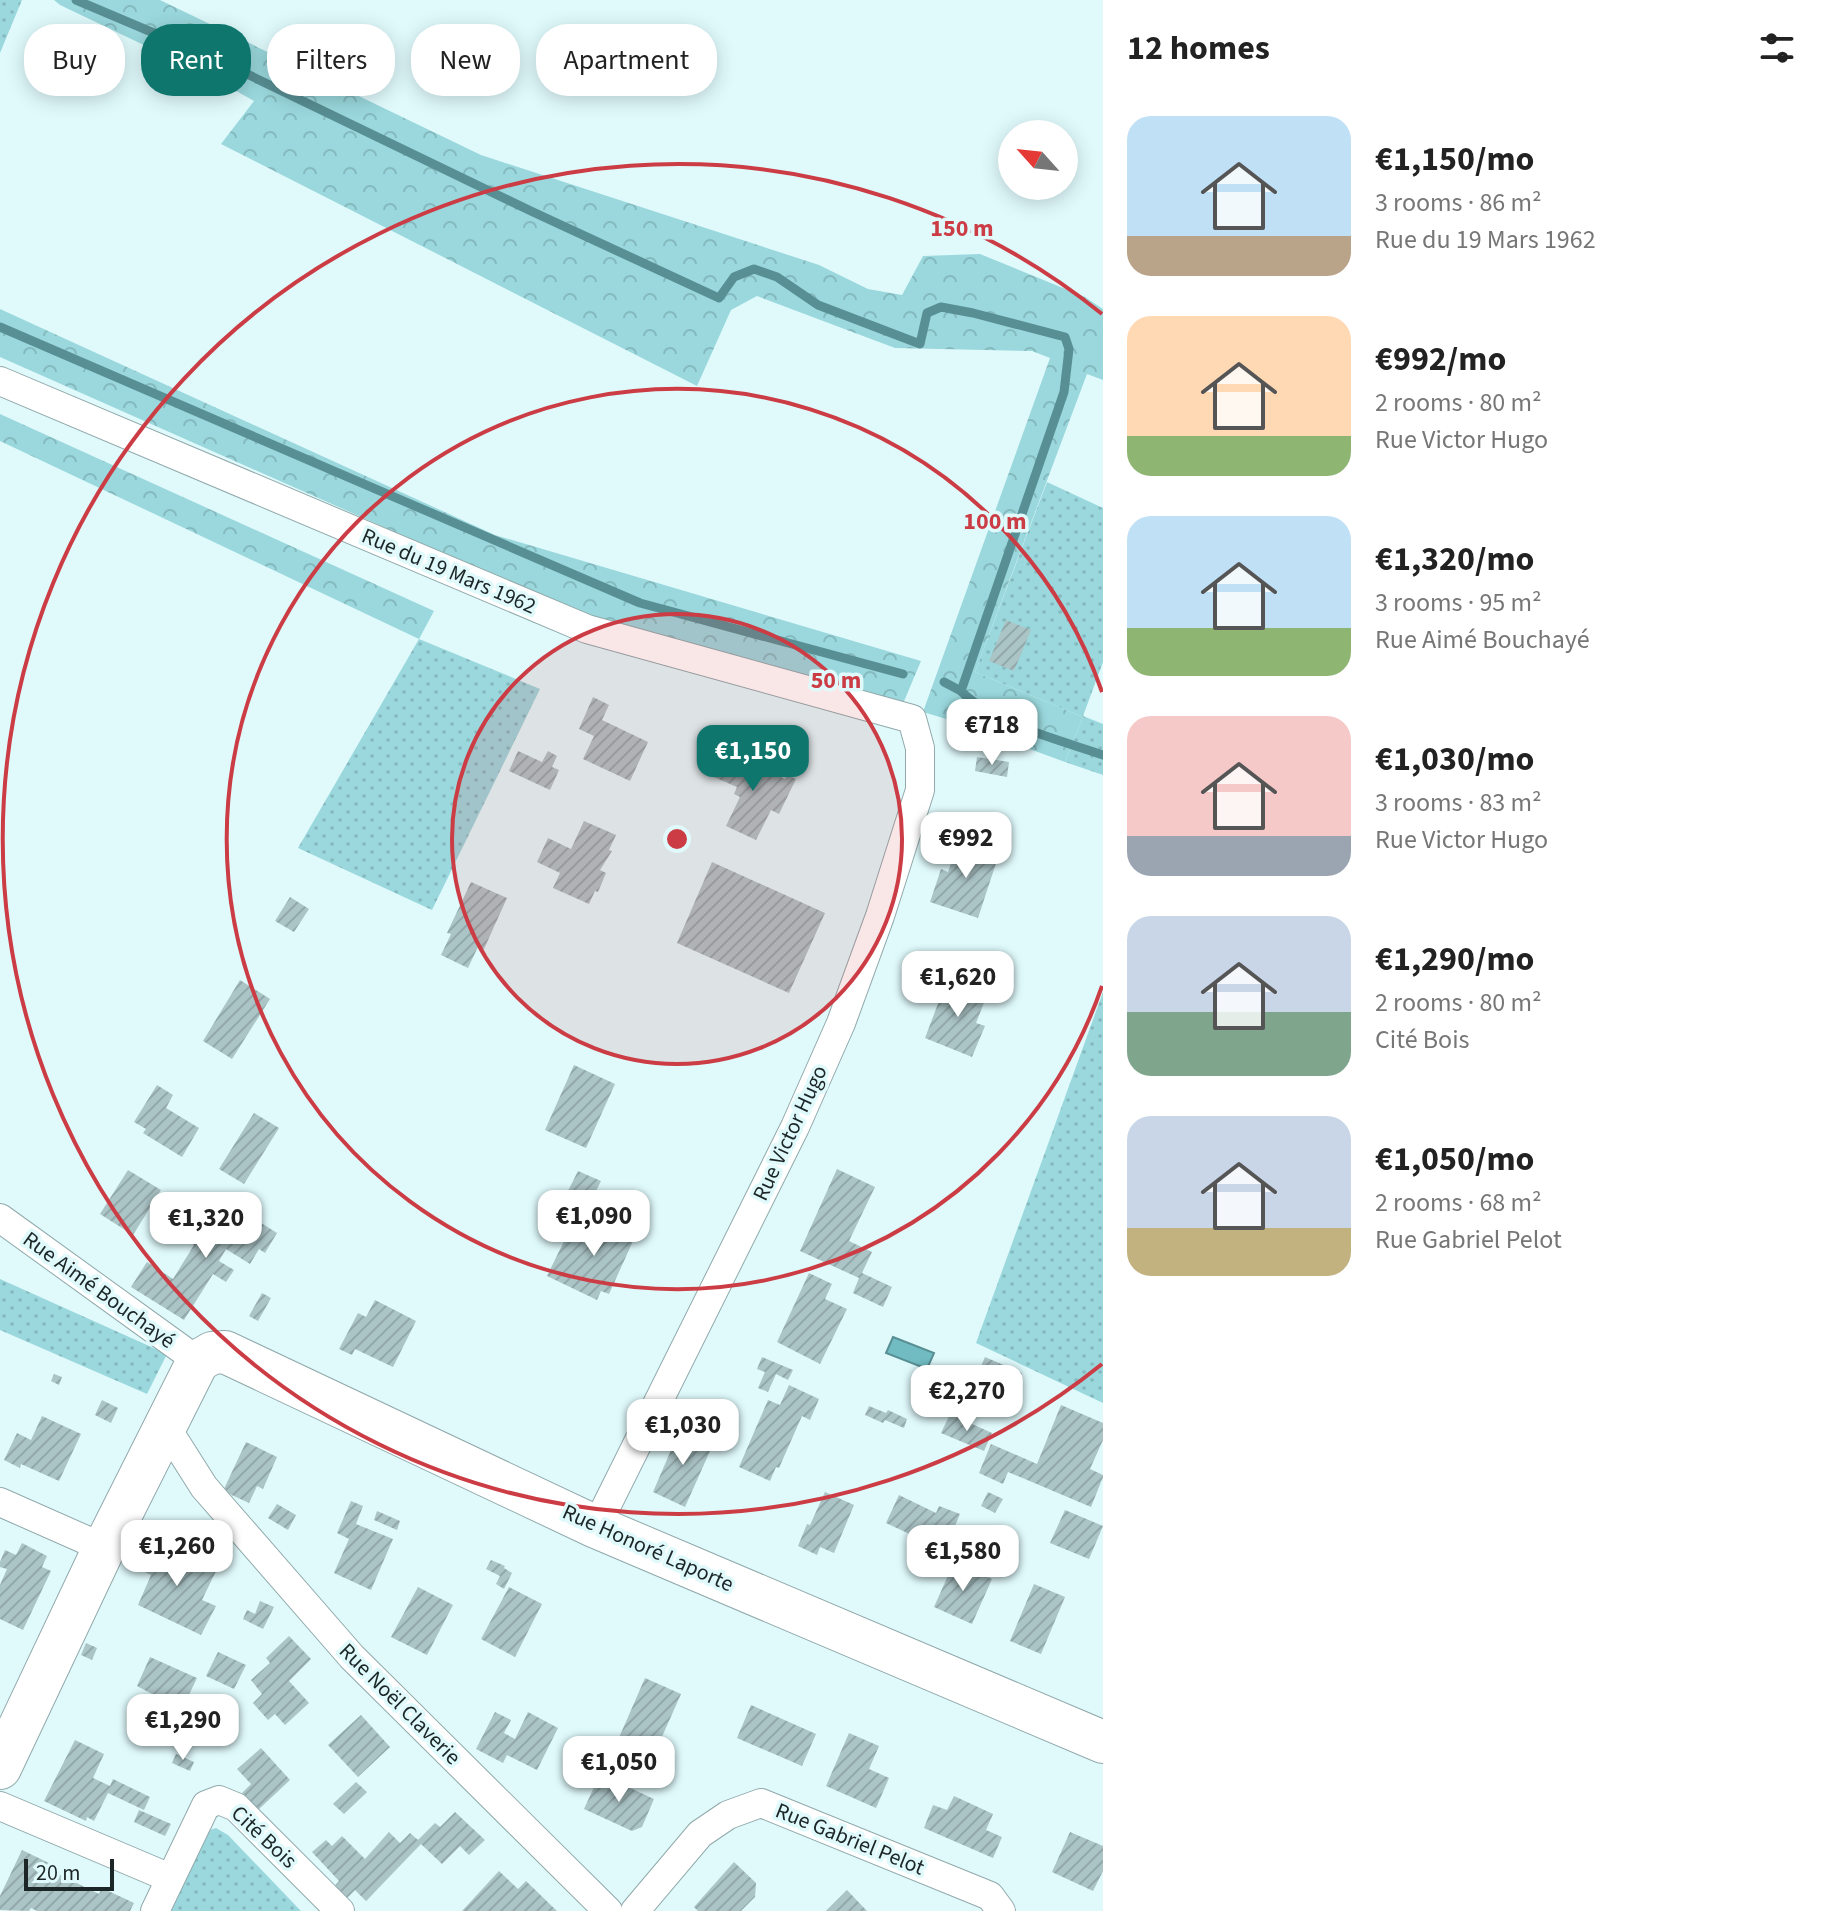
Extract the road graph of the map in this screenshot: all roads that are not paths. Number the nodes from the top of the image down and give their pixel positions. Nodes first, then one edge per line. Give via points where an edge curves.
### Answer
1 (0, 381) edge
2 (912, 719) joint
3 (0, 1218) edge
4 (198, 1361) junction
5 (166, 1427) junction
6 (143, 1473) junction
7 (204, 1487) junction
8 (0, 1502) edge
9 (596, 1527) junction
10 (104, 1548) junction
11 (1103, 1742) edge
12 (0, 1768) edge
13 (0, 1806) edge
14 (170, 1878) junction
15 (155, 1911) edge
16 (340, 1911) edge
17 (608, 1911) edge
18 (635, 1911) edge
19 (1001, 1911) edge

1 - 2 street, Rue du 19 Mars 1962 via 587,629
2 - 9 street, Rue Victor Hugo via 920,748 920,790 841,1023 795,1127
3 - 4 street, Rue Aimé Bouchayé
4 - 5 street
4 - 9 street, Rue Honoré Laporte via 225,1352
5 - 6 street
5 - 7 street, Rue Noël Claverie
6 - 7 street, Rue Noël Claverie via 181,1475
6 - 10 street
7 - 17 street, Rue Noël Claverie via 352,1657
8 - 10 street
9 - 11 street, Rue Honoré Laporte
10 - 12 street
13 - 14 street
14 - 15 street, Cité Bois
14 - 16 street, Cité Bois via 206,1805 219,1800 236,1807
18 - 19 street, Rue Gabriel Pelot via 700,1834 728,1815 761,1803 990,1896

